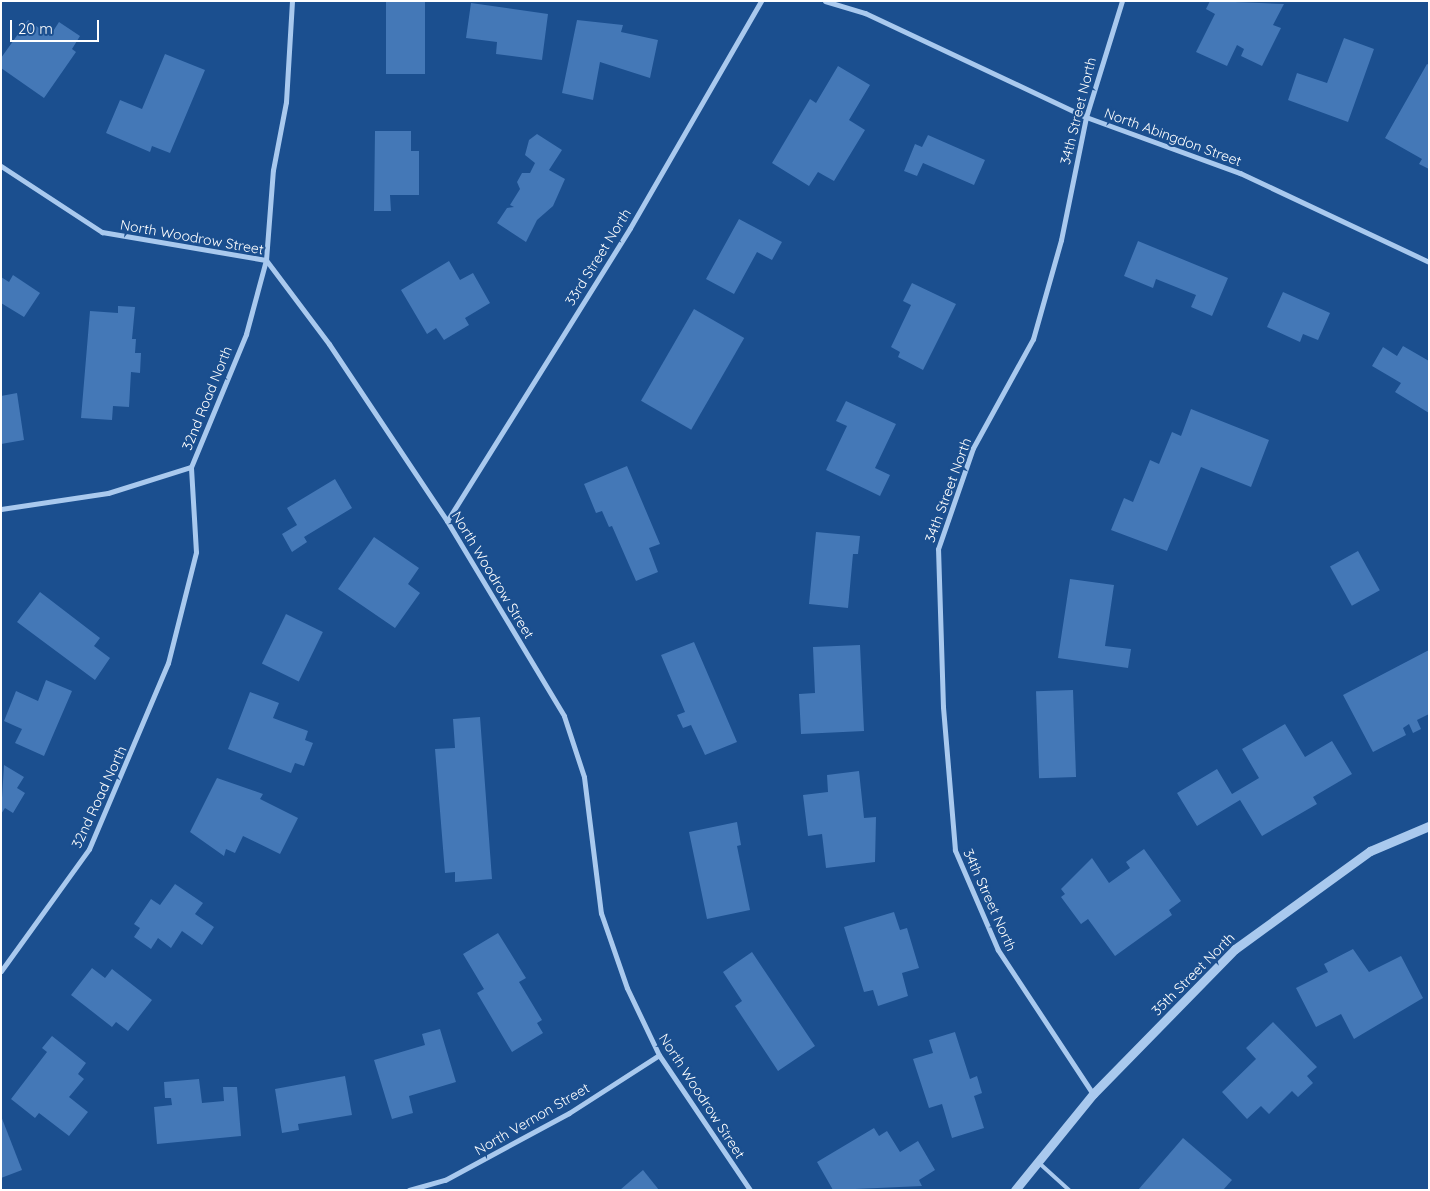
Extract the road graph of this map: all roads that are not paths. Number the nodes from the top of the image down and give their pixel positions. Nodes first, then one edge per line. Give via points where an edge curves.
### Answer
1 (292, 1) edge
2 (761, 1) edge
3 (825, 1) edge
4 (1122, 1) edge
5 (1086, 117) junction
6 (1, 166) edge
7 (266, 260) junction
8 (1429, 262) edge
9 (191, 467) junction
10 (1, 509) edge
11 (447, 520) junction
12 (1429, 826) edge
13 (1, 971) edge
14 (659, 1055) junction
15 (1094, 1094) junction
16 (1038, 1162) junction
17 (409, 1190) edge
18 (750, 1190) edge
19 (1015, 1190) edge
20 (1070, 1190) edge

1 - 7 street, 32nd Road North via 286,102 273,170
2 - 11 street, 33rd Street North via 630,228
3 - 5 street, North Abingdon Street via 865,13
4 - 5 street, 34th Street North
5 - 8 street, North Abingdon Street via 1240,173
5 - 15 street, 34th Street North via 1061,240 1033,339 973,448 938,549 943,707 955,850 998,950
6 - 7 street, North Woodrow Street via 102,232
7 - 9 street, 32nd Road North via 242,343
7 - 11 street, North Woodrow Street via 329,344
9 - 10 street via 108,493
9 - 13 street, 32nd Road North via 196,552 168,663 89,849
11 - 14 street, North Woodrow Street via 564,716 584,778 601,913 626,988
12 - 15 street, 35th Street North via 1370,851 1235,949
14 - 17 street, North Vernon Street via 569,1113 445,1180
14 - 18 street, North Woodrow Street
15 - 16 street, 35th Street North
16 - 19 street, 35th Street North
16 - 20 lane

